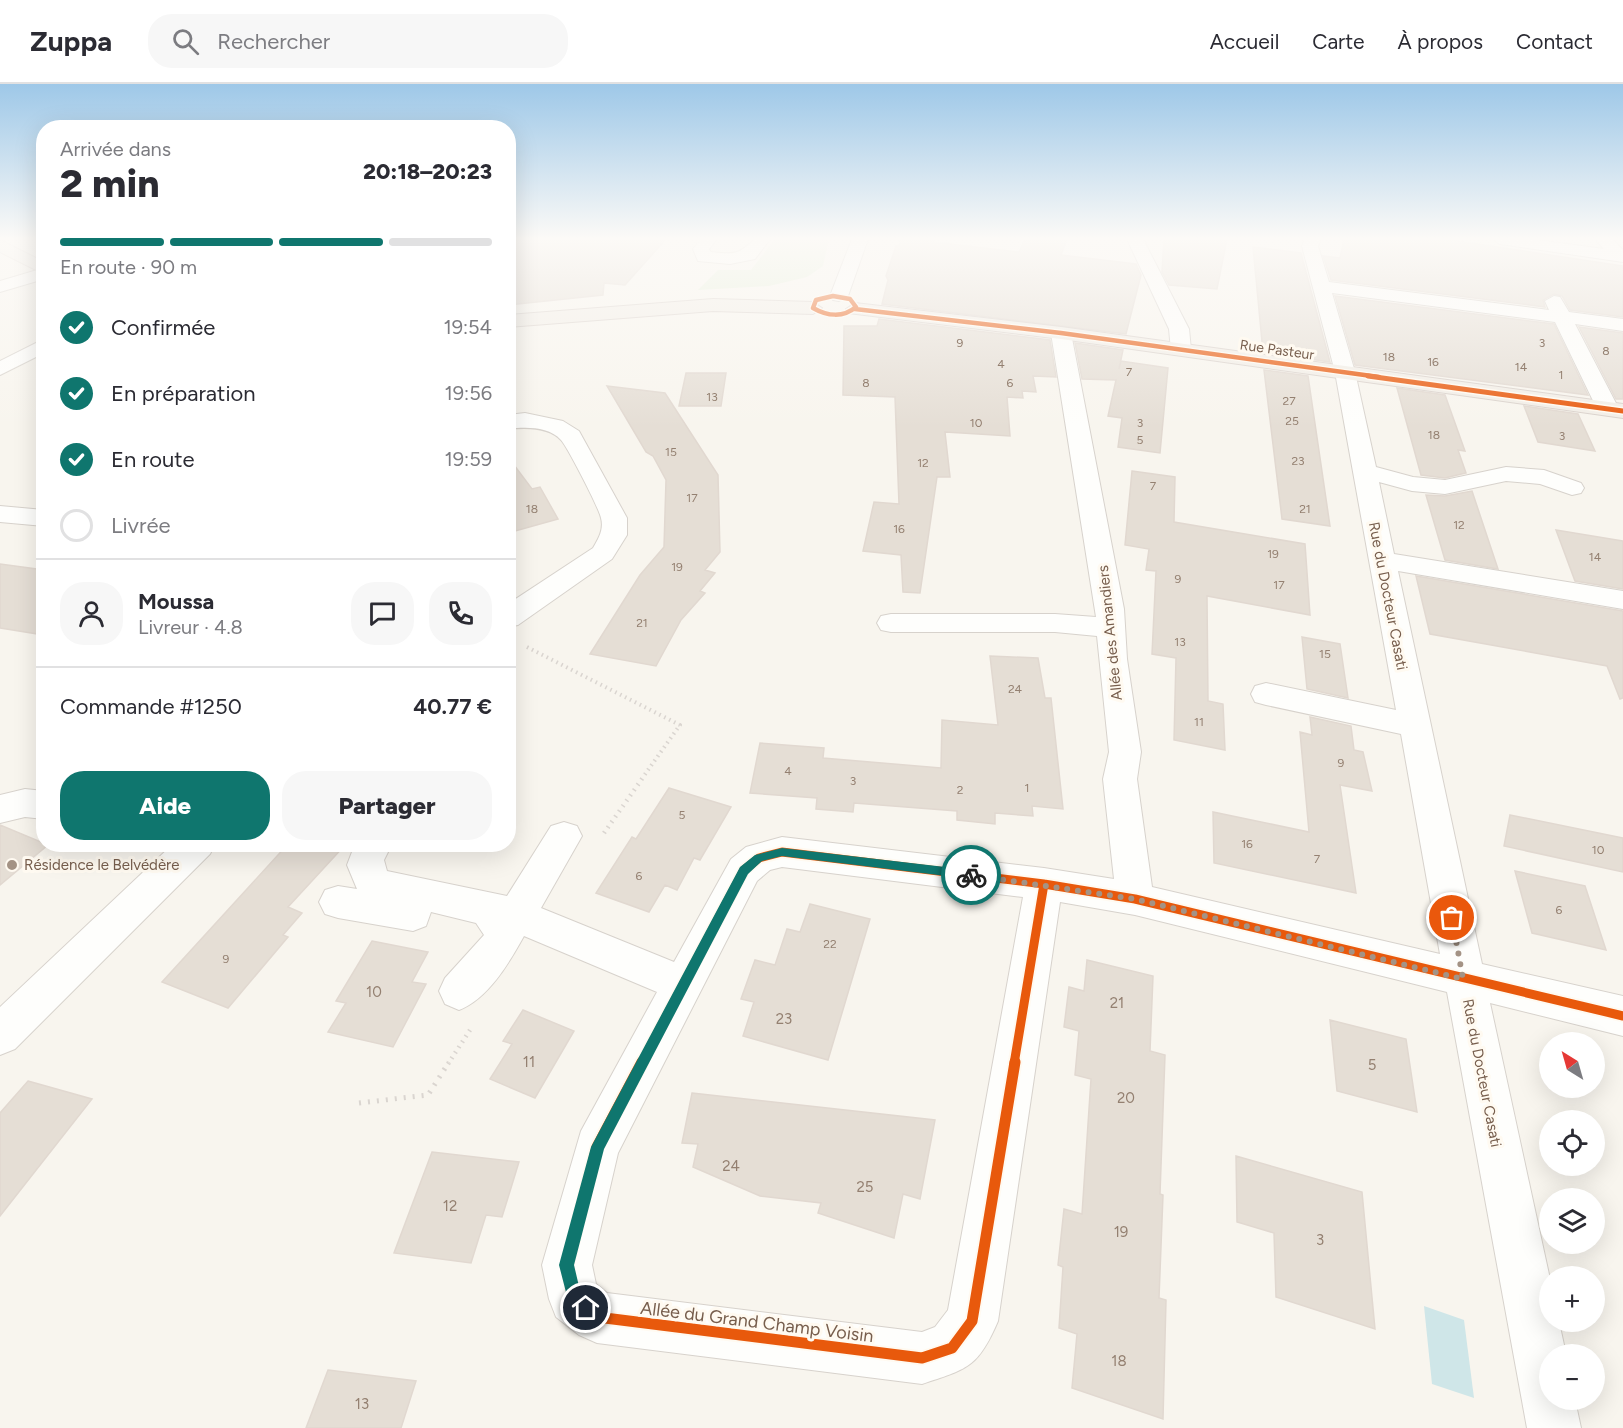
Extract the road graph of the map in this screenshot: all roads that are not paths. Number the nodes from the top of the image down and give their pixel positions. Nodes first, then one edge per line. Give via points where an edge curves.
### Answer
1 (813, 302) edge
2 (854, 302) edge
3 (1166, 302) edge
4 (1325, 302) edge
5 (1443, 302) edge
6 (1554, 302) edge
7 (813, 308) junction
8 (855, 309) junction
9 (1562, 317) junction
10 (516, 320) edge
11 (1623, 325) edge
12 (1061, 333) junction
13 (36, 349) edge
14 (1181, 350) junction
15 (0, 369) edge
16 (1345, 372) junction
17 (1615, 410) edge
18 (516, 421) edge
19 (1364, 471) junction
20 (1572, 488) dead end
21 (0, 514) edge
22 (36, 517) edge
23 (1381, 560) junction
24 (1623, 600) edge
25 (516, 613) edge
26 (891, 622) dead end
27 (1109, 627) junction
28 (1266, 694) dead end
29 (1413, 725) junction
30 (36, 804) edge
31 (0, 809) edge
32 (564, 836) dead end
33 (189, 852) edge
34 (368, 852) edge
35 (1044, 884) junction
36 (1135, 899) junction
37 (338, 902) dead end
38 (516, 915) junction
39 (1463, 979) junction
40 (683, 984) junction
41 (459, 991) dead end
42 (1623, 1016) edge
43 (0, 1035) edge
44 (1554, 1428) edge

1 - 7 main road
2 - 8 main road
3 - 14 street via 1179,329
4 - 16 street, Rue du Docteur Casati
5 - 9 street
6 - 9 street
7 - 8 main road, Rue Pasteur via 829,315
7 - 10 main road via 713,305
8 - 12 main road, Rue Pasteur
9 - 11 street
9 - 17 street
12 - 14 main road, Rue Pasteur
12 - 27 street, Allée des Amandiers via 1110,609
13 - 15 street
14 - 16 main road, Rue Pasteur
16 - 17 main road, Rue Pasteur
16 - 19 street, Rue du Docteur Casati
18 - 25 street via 555,426 571,436 614,518 614,535 603,553
19 - 20 street via 1412,484 1445,487 1506,474 1544,477
19 - 23 street, Rue du Docteur Casati
21 - 22 street
23 - 24 street
23 - 29 street, Rue du Docteur Casati
26 - 27 street
27 - 36 street, Allée des Amandiers via 1125,752 1120,779
28 - 29 street
29 - 39 street, Rue du Docteur Casati
30 - 31 street
32 - 38 street
33 - 43 street
34 - 38 street via 364,866 376,884
35 - 36 street
35 - 40 street, Allée du Grand Champ Voisin via 782,852 759,858 744,870
35 - 40 street, Allée du Grand Champ Voisin via 972,1321 952,1348 922,1358 597,1317 574,1299 567,1265 597,1147
36 - 39 street
37 - 38 street via 478,928
38 - 40 street
38 - 41 street via 497,948
39 - 42 street
39 - 44 street, Rue du Docteur Casati

